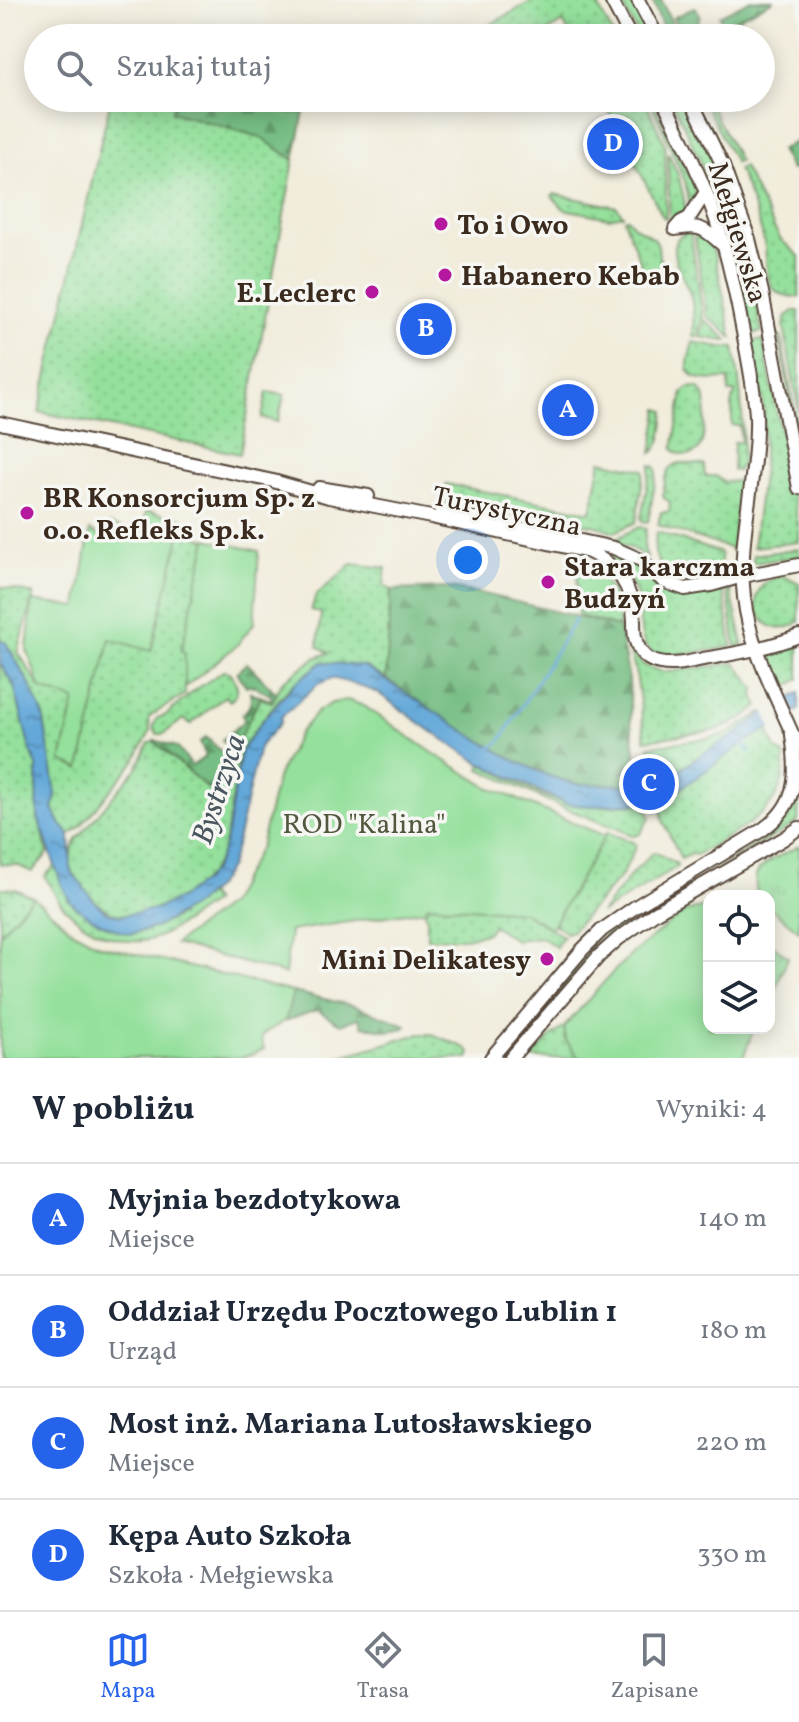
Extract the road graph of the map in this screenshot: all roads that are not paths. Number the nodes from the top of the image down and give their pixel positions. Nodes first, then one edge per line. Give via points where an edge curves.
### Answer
1 (611, 0) edge
2 (638, 0) edge
3 (624, 24) edge
4 (651, 24) edge
5 (669, 112) edge
6 (697, 112) edge
7 (706, 192) junction
8 (724, 246) junction
9 (0, 423) edge
10 (273, 481) junction
11 (799, 488) edge
12 (799, 565) edge
13 (743, 576) junction
14 (799, 636) edge
15 (757, 649) junction
16 (795, 738) edge
17 (798, 829) edge
18 (537, 1003) junction
19 (549, 1014) junction
20 (491, 1058) edge
21 (511, 1058) edge

1 - 3 main road
2 - 4 main road
5 - 7 main road, Mełgiewska
6 - 11 main road, Mełgiewska via 749,239
7 - 8 main road, Mełgiewska
7 - 8 main road via 672,233 696,226
8 - 13 main road, Mełgiewska via 756,414
9 - 10 main road, Turystyczna
10 - 13 main road, Turystyczna via 611,547 685,589
10 - 15 main road, Turystyczna via 596,556 624,582 633,605 638,648 657,663
12 - 13 main road, Turystyczna
13 - 15 main road, Mełgiewska
14 - 15 main road, Turystyczna
15 - 16 main road
16 - 18 main road via 795,783 777,817 612,922
17 - 19 main road via 629,931 604,951
18 - 19 main road
18 - 20 main road
19 - 21 main road

